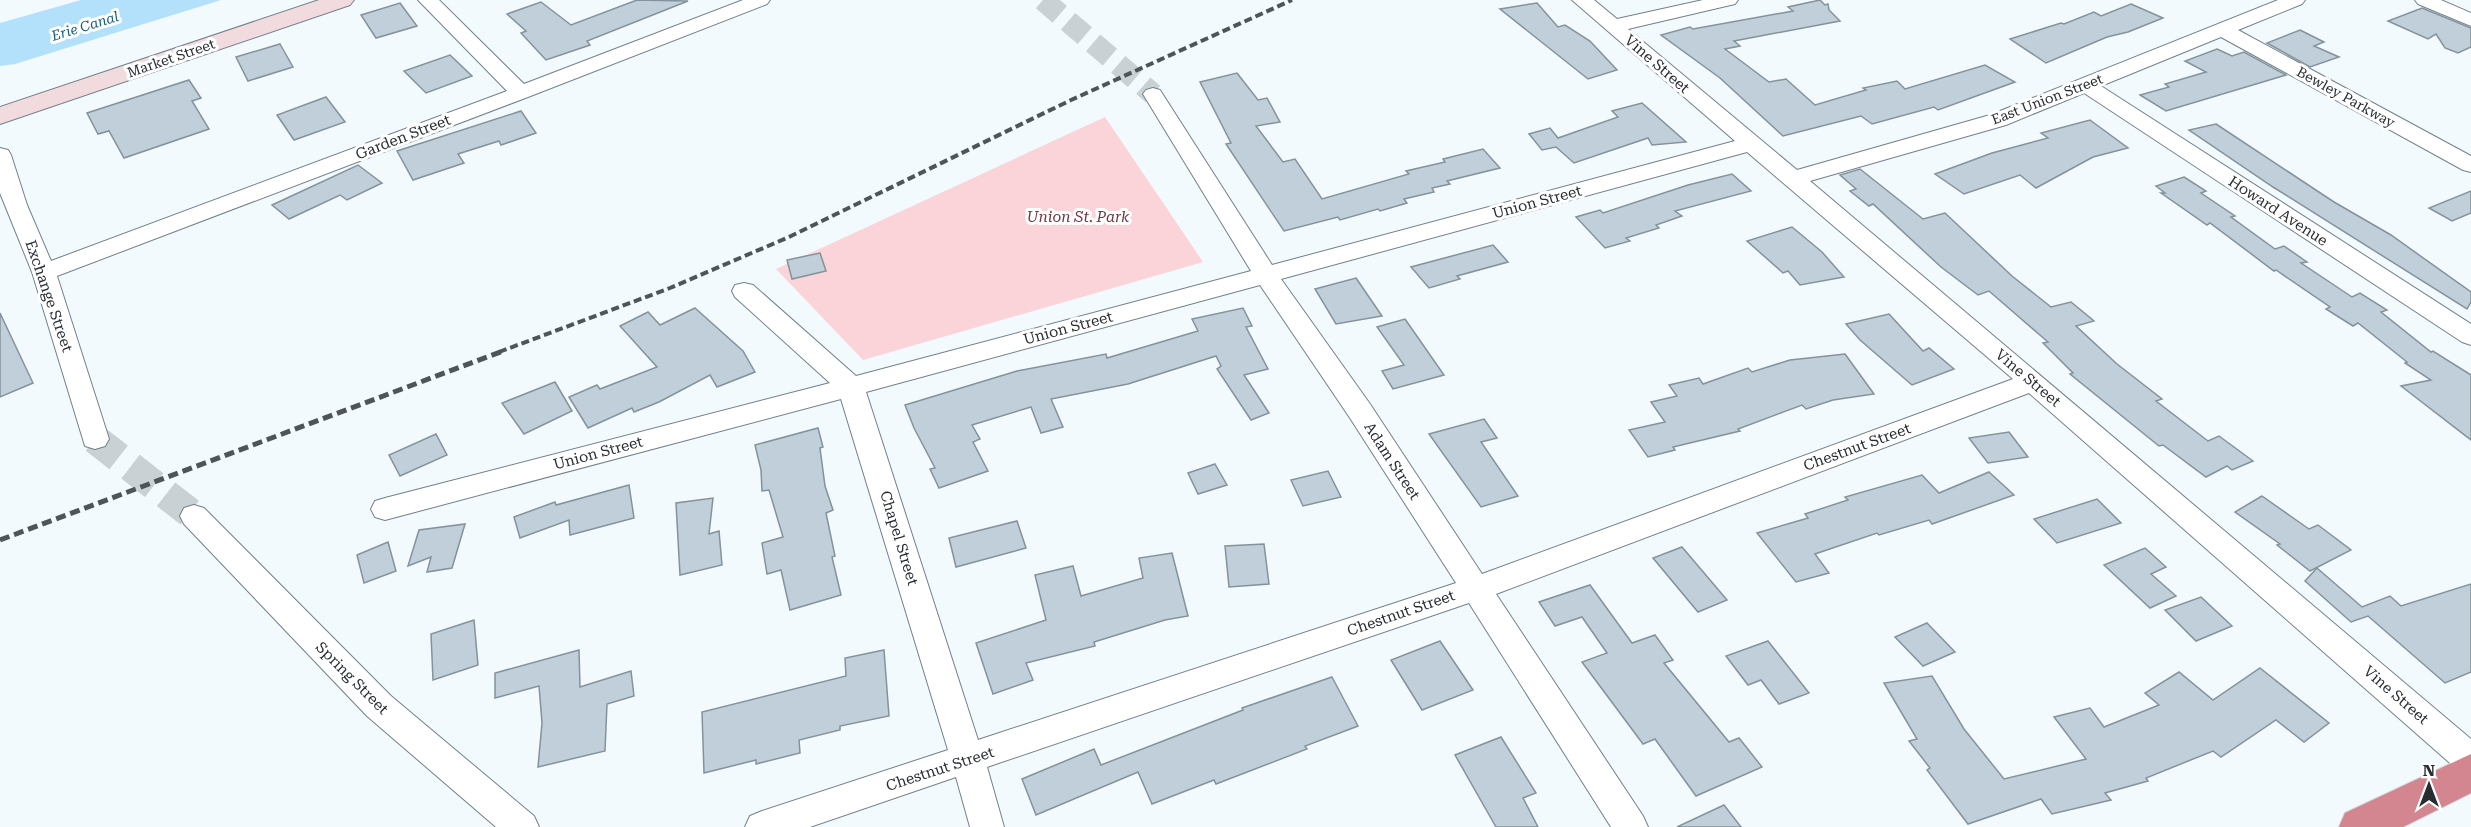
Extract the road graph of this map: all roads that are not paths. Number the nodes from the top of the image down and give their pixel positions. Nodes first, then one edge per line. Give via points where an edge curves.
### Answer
1 (342, 0) edge
2 (428, 0) edge
3 (760, 0) edge
4 (1582, 0) edge
5 (1728, 0) edge
6 (2295, 0) edge
7 (2425, 0) edge
8 (2471, 20) edge
9 (1614, 26) junction
10 (2221, 29) junction
11 (2086, 85) junction
12 (521, 93) junction
13 (1154, 94) tunnel mouth
14 (0, 116) edge
15 (1750, 144) junction
16 (0, 155) edge
17 (2471, 165) edge
18 (1792, 179) junction
19 (44, 272) junction
20 (1266, 275) junction
21 (744, 291) dead end
22 (2471, 336) edge
23 (2033, 382) junction
24 (851, 387) junction
25 (95, 439) tunnel mouth
26 (385, 509) dead end
27 (194, 516) tunnel mouth
28 (1475, 589) junction
29 (968, 760) junction
30 (2471, 760) edge
31 (2471, 773) edge
32 (522, 827) edge
33 (762, 827) edge
34 (987, 827) edge
35 (1631, 827) edge
36 (2360, 827) edge

1 - 14 street, Market Street
2 - 12 street
3 - 12 street, Garden Street
4 - 9 street, Vine Street
5 - 9 street
6 - 10 street, East Union Street
7 - 8 street
9 - 15 street, Vine Street
10 - 11 street, East Union Street
10 - 17 street, Bewley Parkway
11 - 18 street, East Union Street via 1998,120
11 - 22 street, Howard Avenue
12 - 19 street, Garden Street
13 - 20 street, Adam Street
15 - 18 street, Vine Street
15 - 20 street, Union Street
16 - 19 street, Exchange Street via 15,205
18 - 23 street, Vine Street
19 - 25 street, Exchange Street
20 - 24 street, Union Street
20 - 28 street, Adam Street
21 - 24 street
23 - 28 street, Chestnut Street
23 - 30 street, Vine Street
24 - 26 street, Union Street
24 - 29 street, Chapel Street
27 - 32 street, Spring Street via 379,706
28 - 29 street, Chestnut Street
28 - 35 street, Adam Street
29 - 33 street, Chestnut Street
29 - 34 street, Chapel Street
31 - 36 highway

